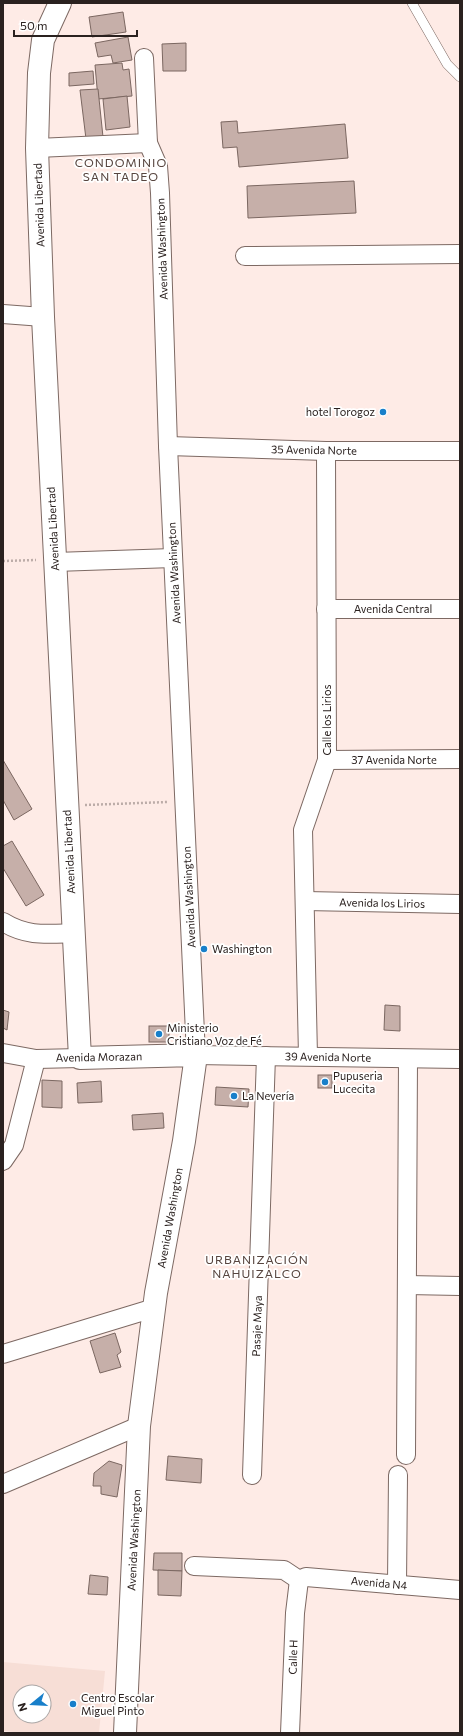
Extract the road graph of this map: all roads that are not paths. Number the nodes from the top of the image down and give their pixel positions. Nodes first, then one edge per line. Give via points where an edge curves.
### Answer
1 (46, 3) edge
2 (60, 3) edge
3 (75, 3) edge
4 (412, 3) edge
5 (43, 40) junction
6 (144, 58) dead end
7 (460, 77) edge
8 (148, 143) junction
9 (37, 148) junction
10 (460, 254) edge
11 (245, 256) dead end
12 (3, 314) edge
13 (43, 317) junction
14 (168, 446) junction
15 (326, 451) junction
16 (460, 451) edge
17 (173, 558) junction
18 (46, 561) junction
19 (326, 609) junction
20 (460, 609) edge
21 (460, 759) edge
22 (327, 760) junction
23 (305, 901) junction
24 (460, 904) edge
25 (3, 922) edge
26 (74, 933) junction
27 (3, 1053) edge
28 (196, 1056) junction
29 (266, 1056) junction
30 (308, 1056) junction
31 (80, 1058) junction
32 (36, 1059) junction
33 (408, 1059) junction
34 (460, 1059) edge
35 (3, 1161) edge
36 (407, 1285) junction
37 (460, 1286) edge
38 (154, 1308) junction
39 (3, 1354) edge
40 (139, 1426) junction
41 (406, 1455) dead end
42 (252, 1475) dead end
43 (398, 1475) dead end
44 (3, 1484) edge
45 (194, 1566) dead end
46 (299, 1580) junction
47 (397, 1585) junction
48 (460, 1590) edge
49 (125, 1733) edge
50 (290, 1733) edge

1 - 5 main road
2 - 5 main road, Avenida Libertad
3 - 5 main road
4 - 7 lane via 447,64
5 - 9 main road, Avenida Libertad
6 - 8 street, Avenida Washington
8 - 9 street
8 - 14 street, Avenida Washington via 158,166
9 - 13 main road, Avenida Libertad
10 - 11 street
12 - 13 street
13 - 18 main road, Avenida Libertad
14 - 15 street, 35 Avenida Norte
14 - 17 street, Avenida Washington
15 - 16 street, 35 Avenida Norte
15 - 19 street, Calle los Lirios
17 - 18 street
17 - 28 street, Avenida Washington
18 - 26 main road, Avenida Libertad
19 - 20 street, Avenida Central
19 - 22 street, Calle los Lirios
21 - 22 street, 37 Avenida Norte
22 - 23 street, Calle los Lirios via 303,830
23 - 24 street, Avenida los Lirios
23 - 30 street, Calle los Lirios
25 - 26 street via 14,929 35,934
26 - 31 main road, Avenida Libertad
27 - 32 street, Avenida Morazan
28 - 29 street, 39 Avenida Norte
28 - 31 main road, Avenida Morazan
28 - 38 main road, Avenida Washington via 184,1142
29 - 30 street, 39 Avenida Norte
29 - 42 street, Pasaje Maya
30 - 33 street, 39 Avenida Norte
31 - 32 street, Avenida Morazan
32 - 35 street via 14,1145
33 - 34 street, 39 Avenida Norte
33 - 36 street
36 - 37 street
36 - 41 street
38 - 39 street
38 - 40 main road, Avenida Washington
40 - 44 street
40 - 49 main road, Avenida Washington
43 - 47 street
45 - 46 street via 284,1570
46 - 47 street, Avenida N4 via 306,1577
46 - 50 street, Calle H via 296,1588
47 - 48 street, Avenida N4

